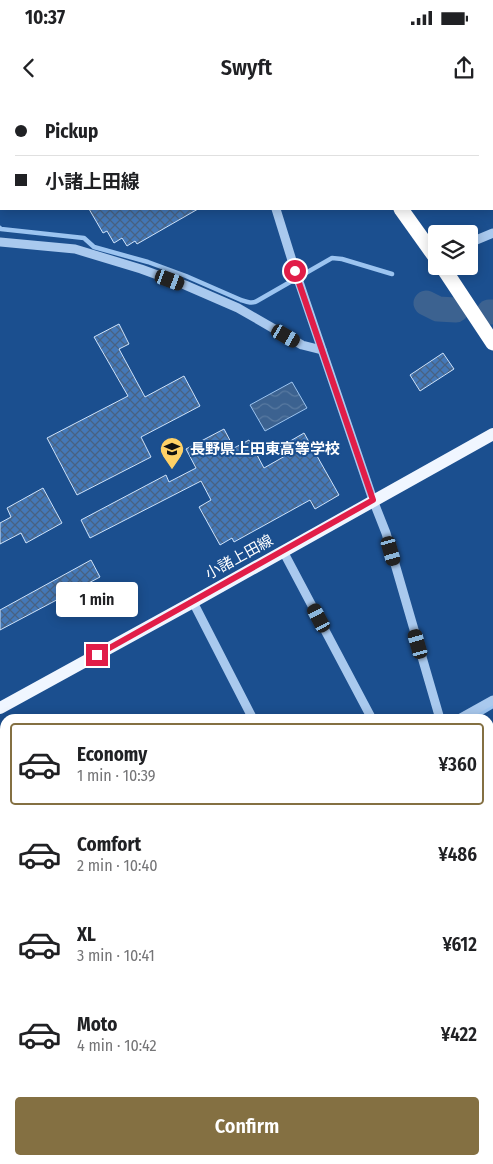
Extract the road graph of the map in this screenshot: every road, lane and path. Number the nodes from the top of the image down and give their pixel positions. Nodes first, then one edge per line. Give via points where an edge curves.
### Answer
1 (276, 210) edge
2 (402, 210) edge
3 (493, 233) edge
4 (478, 239) edge
5 (0, 242) edge
6 (428, 245) edge
7 (448, 275) edge
8 (493, 343) edge
9 (322, 350) junction
10 (493, 434) edge
11 (373, 500) junction
12 (283, 551) junction
13 (193, 602) junction
14 (493, 700) edge
15 (0, 708) edge
16 (250, 714) edge
17 (369, 714) edge
18 (439, 714) edge
19 (468, 714) edge

1 - 9 street
2 - 6 highway
3 - 4 street
5 - 9 street via 75,250 141,269 238,308 302,345
7 - 8 highway
9 - 11 street
10 - 11 main road, 小諸上田線
11 - 12 main road, 小諸上田線
11 - 18 street via 386,533
12 - 13 main road, 小諸上田線
12 - 17 street
13 - 15 main road, 小諸上田線
13 - 16 street
14 - 19 street

